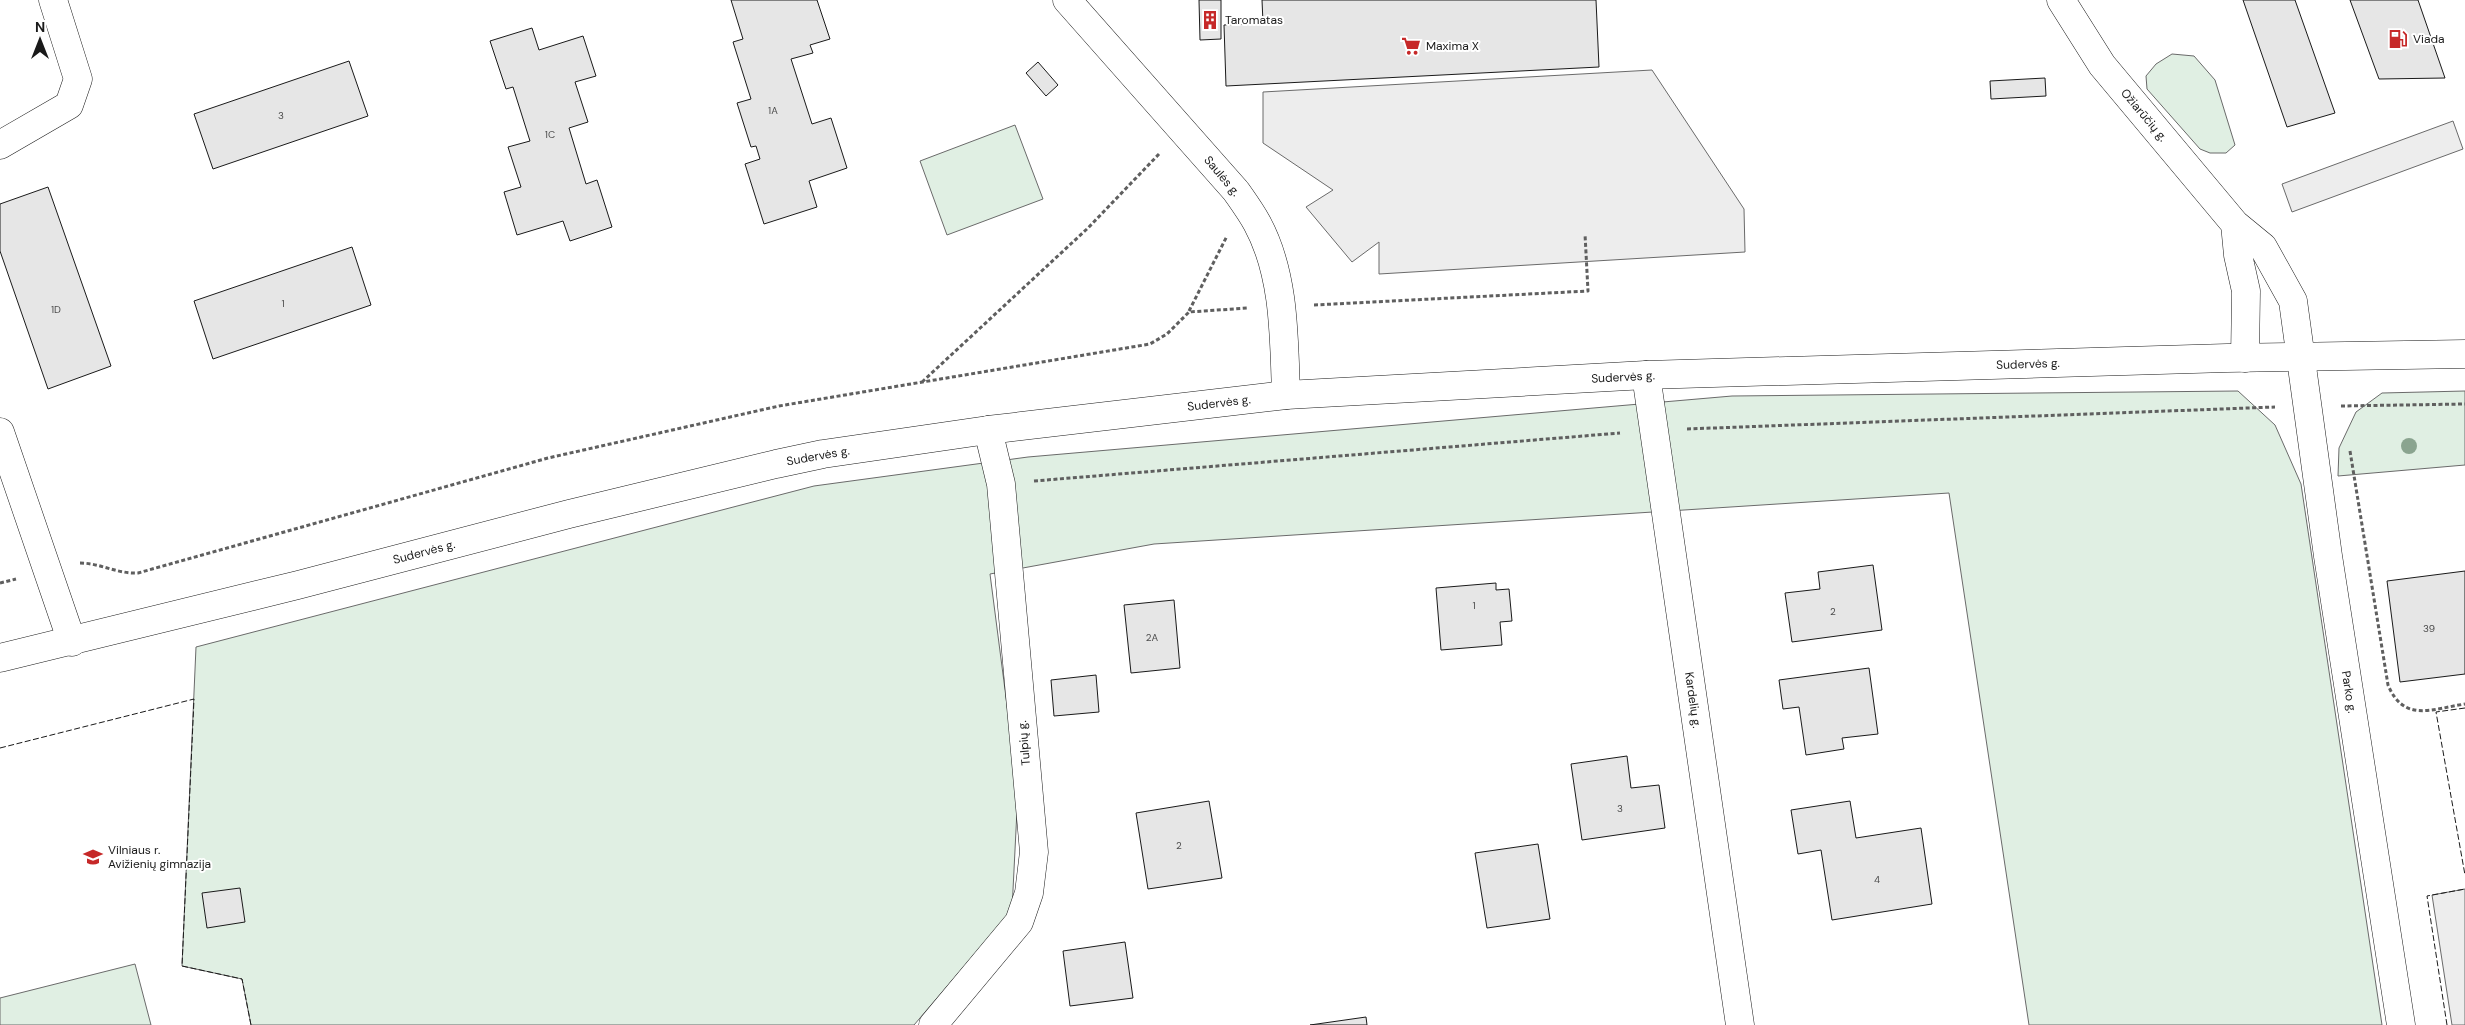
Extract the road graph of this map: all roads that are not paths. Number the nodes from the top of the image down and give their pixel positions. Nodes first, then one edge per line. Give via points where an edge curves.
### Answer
1 (53, 0) edge
2 (1067, 0) edge
3 (2061, 0) edge
4 (0, 145) edge
5 (2235, 224) junction
6 (2465, 354) edge
7 (2246, 358) junction
8 (2301, 358) junction
9 (1646, 375) junction
10 (1286, 395) junction
11 (988, 430) junction
12 (0, 432) edge
13 (72, 642) junction
14 (0, 658) edge
15 (933, 1025) edge
16 (1740, 1025) edge
17 (2401, 1025) edge

1 - 4 street via 78,79 69,105
2 - 10 street, Saulės g. via 1236,191 1258,223 1273,264 1281,307
3 - 5 street, Ožiarūčių g. via 2102,65
5 - 7 street via 2246,291
5 - 8 street, Ožiarūčių g. via 2263,247 2294,301
6 - 8 street, Sudervės g.
7 - 8 street, Sudervės g.
7 - 9 street, Sudervės g.
8 - 17 street, Parko g. via 2328,556
9 - 10 street, Sudervės g.
9 - 16 street, Kardelių g.
10 - 11 street, Sudervės g.
11 - 13 street, Sudervės g. via 776,464
11 - 15 street, Tulpių g. via 1001,484 1034,852 1029,893 1019,922
12 - 13 street
13 - 14 street, Sudervės g.

